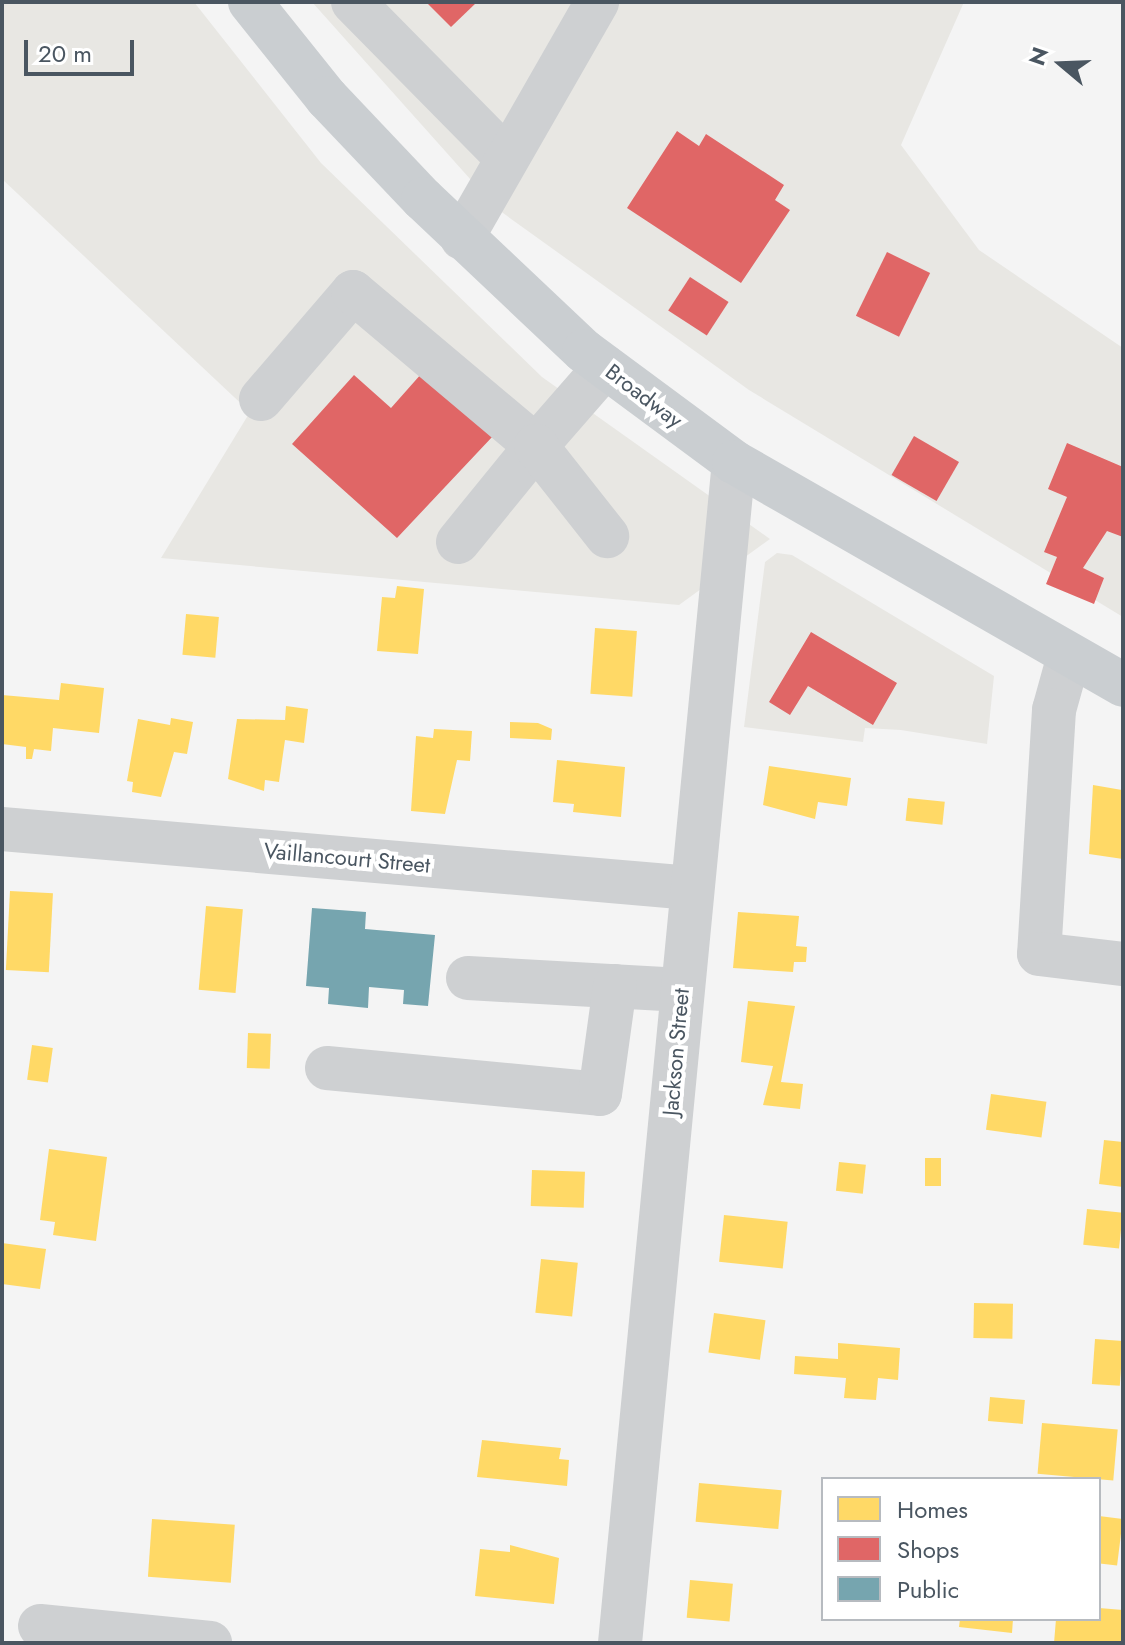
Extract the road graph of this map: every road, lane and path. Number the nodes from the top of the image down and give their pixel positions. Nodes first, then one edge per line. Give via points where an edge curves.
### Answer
1 (250, 2) edge
2 (353, 2) edge
3 (597, 2) edge
4 (507, 158) junction
5 (462, 238) junction
6 (605, 367) junction
7 (261, 399) dead end
8 (536, 446) junction
9 (734, 462) junction
10 (607, 536) dead end
11 (458, 542) dead end
12 (1069, 656) junction
13 (1123, 685) edge
14 (2, 829) edge
15 (691, 888) junction
16 (1123, 964) edge
17 (468, 978) dead end
18 (615, 986) junction
19 (682, 990) junction
20 (327, 1068) dead end
21 (40, 1626) dead end
22 (210, 1643) edge
23 (620, 1643) edge

1 - 5 main road, Broadway via 327,98
2 - 4 street
3 - 4 street
4 - 5 street
5 - 6 main road, Broadway
6 - 8 street
6 - 9 main road, Broadway
7 - 8 street via 353,292
8 - 10 street
8 - 11 street
9 - 12 main road, Broadway
9 - 15 street, Jackson Street
12 - 13 main road, Broadway
12 - 16 street via 1054,710 1039,954
14 - 15 street, Vaillancourt Street
15 - 19 street, Jackson Street
17 - 18 street
18 - 19 street
18 - 20 street via 600,1094
19 - 23 street, Jackson Street
21 - 22 street

